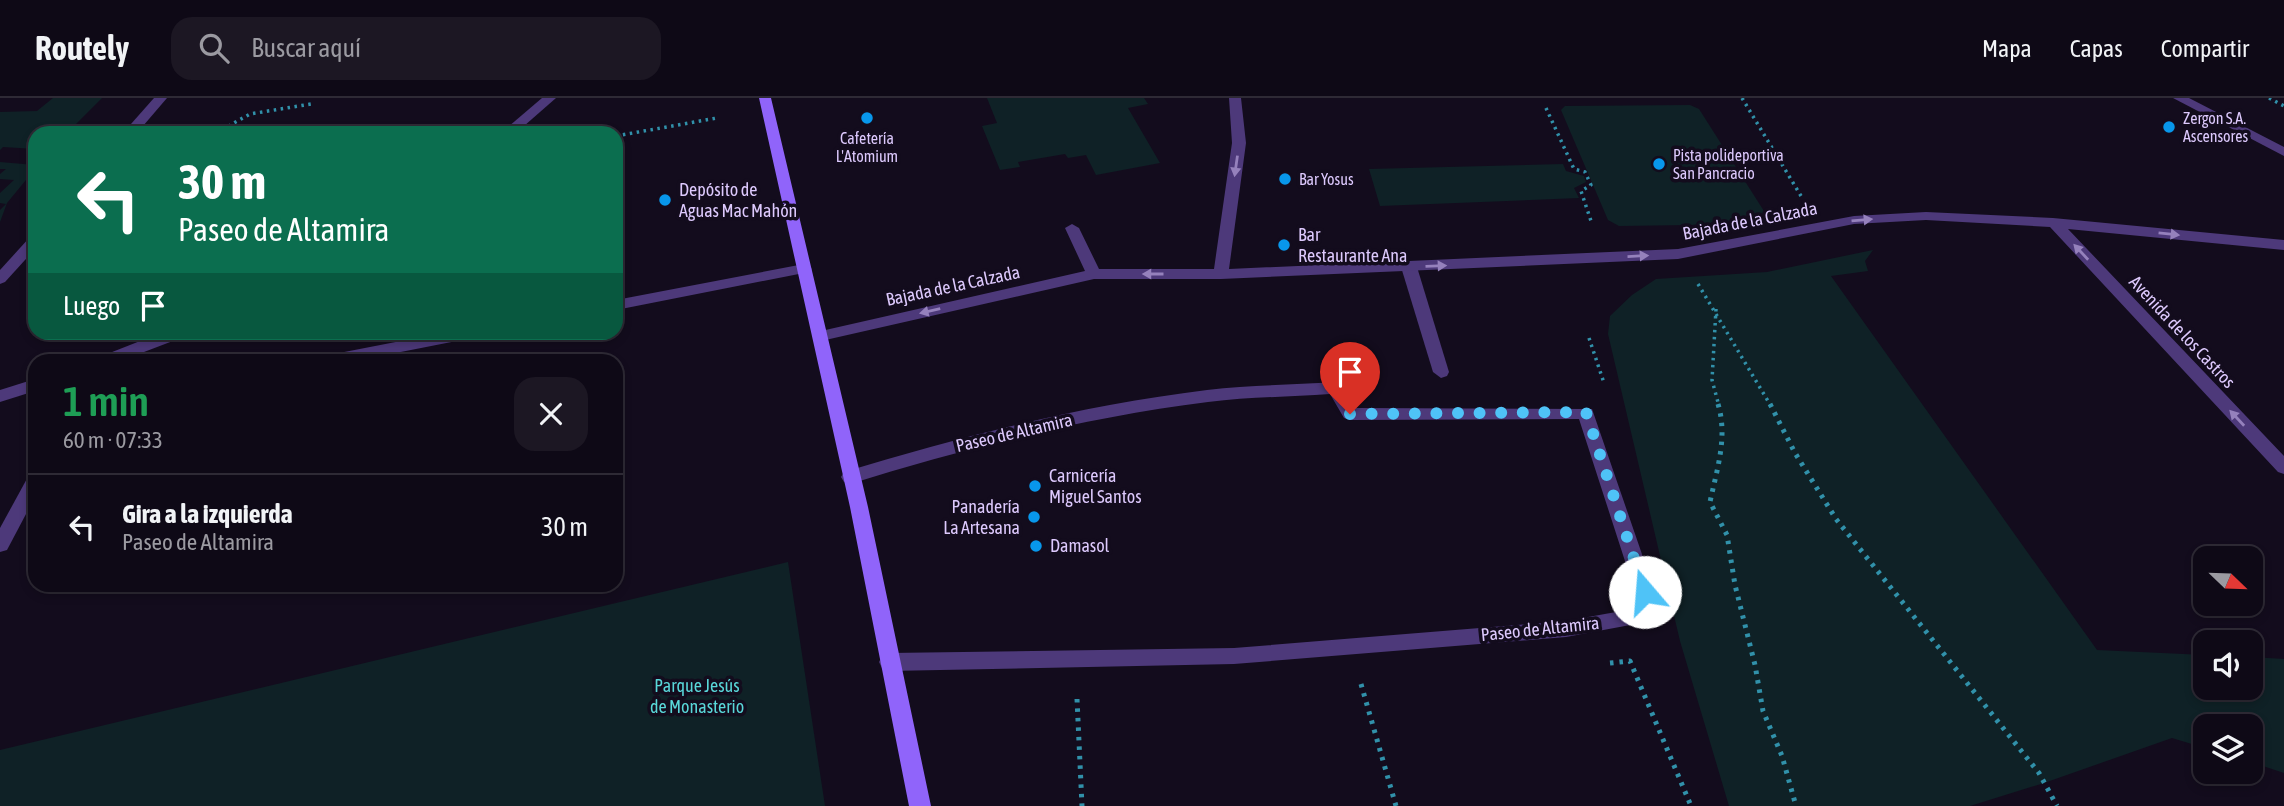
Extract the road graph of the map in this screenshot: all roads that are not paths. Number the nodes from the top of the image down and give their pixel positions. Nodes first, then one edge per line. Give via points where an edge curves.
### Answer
1 (161, 98) edge
2 (550, 98) edge
3 (765, 98) edge
4 (1235, 98) edge
5 (2179, 98) edge
6 (136, 126) edge
7 (516, 126) edge
8 (2284, 152) edge
9 (2053, 222) junction
10 (1072, 228) dead end
11 (2284, 246) edge
12 (28, 248) edge
13 (1409, 267) junction
14 (804, 269) junction
15 (1094, 274) junction
16 (1221, 274) junction
17 (0, 279) edge
18 (623, 304) edge
19 (821, 336) junction
20 (159, 340) edge
21 (436, 340) edge
22 (123, 354) edge
23 (365, 354) edge
24 (1441, 372) dead end
25 (28, 387) edge
26 (0, 396) edge
27 (2284, 467) edge
28 (850, 477) junction
29 (28, 493) edge
30 (0, 545) edge
31 (889, 662) junction
32 (920, 806) edge

1 - 6 street
2 - 7 street
3 - 14 main road
4 -> 16 street via 1239,142
5 - 8 street
9 -> 11 street, Bajada de la Calzada
13 -> 9 street, Bajada de la Calzada via 1678,254 1854,220 1926,216
27 -> 9 street, Avenida de los Castros
10 - 15 street
12 - 17 street
13 - 16 street, Bajada de la Calzada
13 - 24 street
14 - 18 street
14 - 19 main road
16 -> 15 street, Bajada de la Calzada
15 -> 19 street, Bajada de la Calzada
19 - 28 main road
20 - 22 street
21 - 23 street
25 - 26 street
28 - 31 main road
28 - 31 street, Paseo de Altamira via 1081,418 1209,396 1335,388 1350,414 1586,412 1645,592 1634,617 1566,629 1234,656
29 - 30 street
31 - 32 main road

